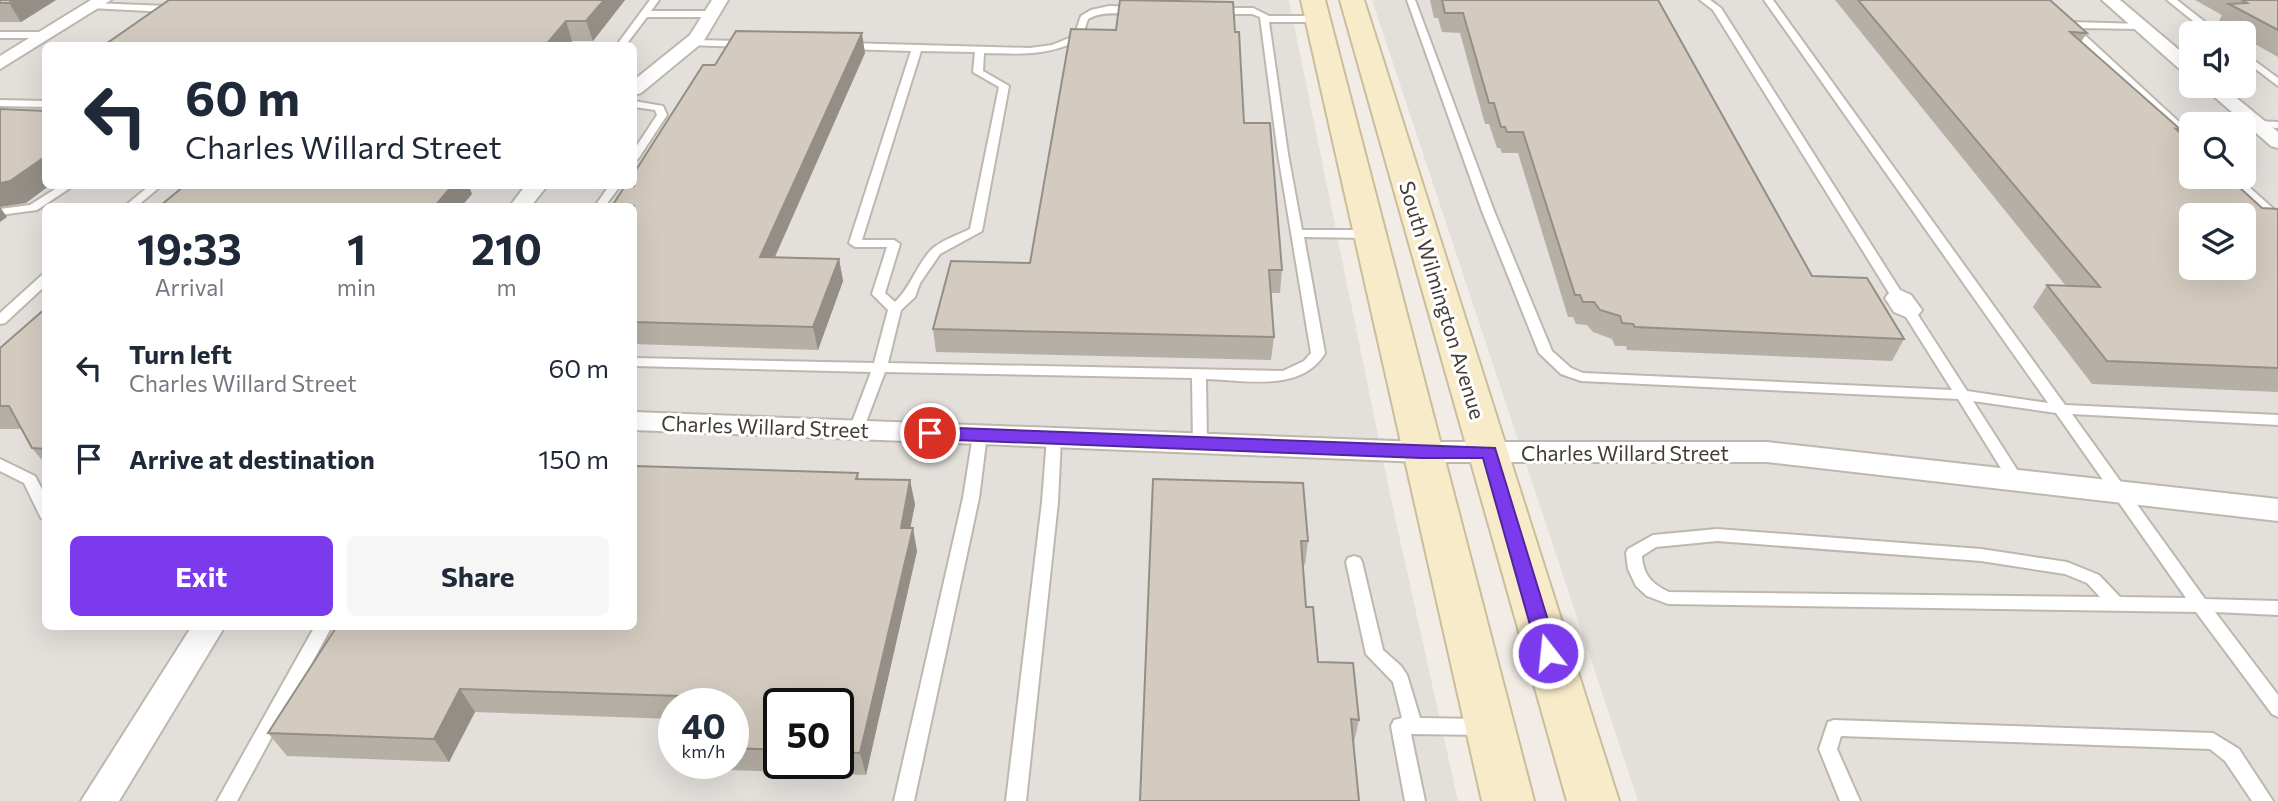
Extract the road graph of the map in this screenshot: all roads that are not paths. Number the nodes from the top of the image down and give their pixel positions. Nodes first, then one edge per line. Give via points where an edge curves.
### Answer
1 (655, 0) edge
2 (1352, 0) edge
3 (1411, 0) edge
4 (1704, 0) edge
5 (1768, 0) edge
6 (2041, 0) edge
7 (2110, 0) edge
8 (2171, 0) edge
9 (98, 3) edge
10 (716, 7) edge
11 (1150, 10) edge
12 (1315, 10) edge
13 (1205, 11) edge
14 (645, 14) junction
15 (1264, 19) junction
16 (2198, 21) edge
17 (146, 23) edge
18 (2068, 25) junction
19 (2141, 26) junction
20 (0, 35) edge
21 (47, 35) junction
22 (623, 42) edge
23 (690, 43) junction
24 (755, 44) edge
25 (836, 46) edge
26 (917, 48) junction
27 (980, 49) junction
28 (2179, 59) edge
29 (2, 62) edge
30 (2256, 66) edge
31 (2278, 83) edge
32 (637, 87) edge
33 (42, 97) edge
34 (2226, 98) edge
35 (0, 103) edge
36 (32, 103) junction
37 (42, 104) edge
38 (637, 104) edge
39 (2257, 124) junction
40 (2278, 125) edge
41 (2179, 128) edge
42 (2278, 142) edge
43 (637, 152) edge
44 (62, 189) edge
45 (151, 189) edge
46 (534, 189) edge
47 (2245, 189) edge
48 (134, 203) edge
49 (522, 203) edge
50 (0, 212) edge
51 (2278, 219) edge
52 (1297, 233) junction
53 (1369, 234) junction
54 (42, 282) edge
55 (895, 309) junction
56 (0, 320) edge
57 (637, 362) edge
58 (880, 367) junction
59 (1199, 374) junction
60 (1962, 395) junction
61 (2058, 409) junction
62 (2278, 420) edge
63 (637, 421) edge
64 (856, 430) junction
65 (980, 435) junction
66 (1054, 438) junction
67 (1200, 444) junction
68 (1421, 452) junction
69 (1489, 452) junction
70 (0, 464) edge
71 (2017, 482) junction
72 (2119, 494) junction
73 (42, 506) edge
74 (2278, 510) edge
75 (1354, 562) dead end
76 (2116, 604) junction
77 (2200, 605) junction
78 (2278, 608) edge
79 (206, 630) edge
80 (322, 630) edge
81 (2278, 709) edge
82 (1413, 726) junction
83 (1490, 727) junction
84 (99, 801) edge
85 (227, 801) edge
86 (904, 801) edge
87 (1016, 801) edge
88 (1415, 801) edge
89 (1508, 801) edge
90 (1593, 801) edge
91 (1850, 801) edge
92 (2263, 801) edge

1 - 14 lane
2 - 69 main road, South Wilmington Avenue
3 - 60 lane via 1488,211 1553,362 1581,377
4 - 60 lane via 1716,8 1895,293 1907,298 1916,310 1911,314
5 - 61 lane
6 - 18 lane
7 - 19 street
8 - 16 lane
9 - 17 lane via 170,6
9 - 21 street
10 - 14 lane
10 - 23 street
11 - 27 lane via 1094,12 1084,18 1077,38 1054,48
12 - 15 lane
12 - 53 main road
13 - 15 lane via 1253,11
14 - 22 lane
15 - 52 lane
18 - 19 lane
18 - 41 lane
19 - 28 street
20 - 21 lane
21 - 29 street
23 - 24 lane
23 - 32 street
25 - 26 lane
26 - 27 lane
26 - 55 lane via 855,243 894,244 878,294
27 - 55 lane via 978,72 1004,86 976,232 936,251 911,294
30 - 31 lane
33 - 36 lane
34 - 39 street
35 - 36 lane
36 - 37 lane
38 - 43 lane via 659,108 662,115
39 - 40 lane
39 - 42 street
44 - 50 lane via 33,208
45 - 48 lane
46 - 49 street
47 - 51 lane
52 - 53 lane
52 - 59 lane via 1316,359 1284,376
53 - 68 main road
54 - 56 lane
55 - 58 lane
57 - 58 lane
58 - 59 lane
58 - 64 lane
59 - 67 lane
60 - 61 lane
60 - 71 lane
61 - 62 lane
61 - 72 lane
63 - 64 street, Charles Willard Street
64 - 65 street, Charles Willard Street
65 - 66 street, Charles Willard Street
65 - 86 lane via 971,498
66 - 67 street, Charles Willard Street
66 - 87 lane
67 - 68 street, Charles Willard Street
68 - 69 street, Charles Willard Street
68 - 83 main road
69 - 71 street, Charles Willard Street via 1767,452
69 - 90 main road, South Wilmington Avenue
70 - 73 lane via 30,480
71 - 72 street, Charles Willard Street
72 - 74 street, Charles Willard Street
72 - 77 lane
75 - 82 lane via 1375,654 1401,680
76 - 76 lane via 1668,598 1654,594 1641,582 1634,553 1653,541 1717,535 1981,555 2067,568 2093,579
76 - 77 lane
77 - 78 lane
77 - 81 lane
79 - 84 street
80 - 85 lane
82 - 83 lane
82 - 88 lane via 1400,726
83 - 89 main road
91 - 92 lane via 1828,749 1834,729 2213,741 2232,755

